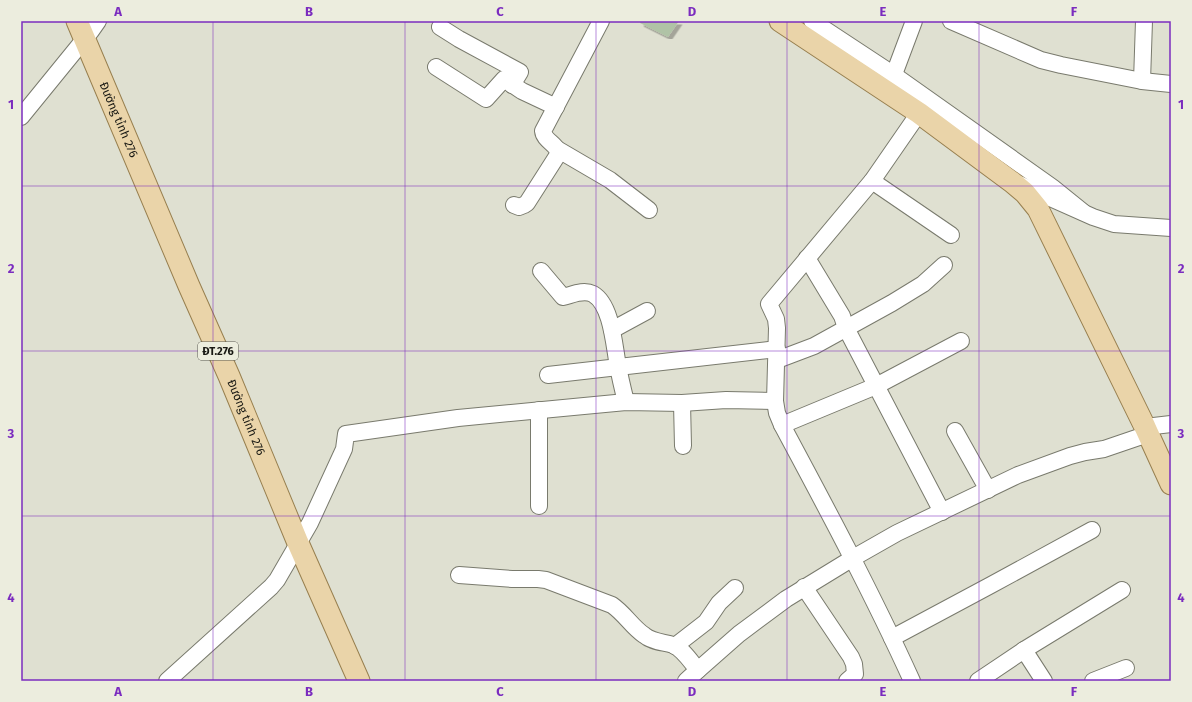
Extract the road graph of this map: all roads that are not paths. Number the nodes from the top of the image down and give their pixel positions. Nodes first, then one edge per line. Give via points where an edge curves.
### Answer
1 (98, 21) edge
2 (601, 21) edge
3 (780, 21) edge
4 (812, 21) edge
5 (914, 21) edge
6 (952, 21) edge
7 (1144, 21) edge
8 (440, 27) dead end
9 (80, 30) edge
10 (436, 67) dead end
11 (1142, 81) junction
12 (512, 84) junction
13 (891, 84) junction
14 (1171, 84) edge
15 (556, 107) junction
16 (919, 113) junction
17 (21, 117) edge
18 (557, 148) junction
19 (872, 181) junction
20 (1012, 182) junction
21 (514, 205) dead end
22 (649, 210) dead end
23 (1083, 212) junction
24 (1171, 228) edge
25 (951, 235) dead end
26 (807, 258) junction
27 (944, 265) dead end
28 (541, 271) dead end
29 (647, 311) dead end
30 (846, 328) junction
31 (612, 330) junction
32 (961, 341) dead end
33 (777, 354) junction
34 (618, 367) junction
35 (548, 375) dead end
36 (876, 386) junction
37 (626, 402) junction
38 (775, 402) junction
39 (682, 403) junction
40 (539, 410) junction
41 (1171, 424) edge
42 (782, 425) junction
43 (955, 431) dead end
44 (1146, 431) junction
45 (683, 446) dead end
46 (1171, 484) edge
47 (988, 490) junction
48 (539, 506) dead end
49 (942, 512) junction
50 (1092, 530) dead end
51 (298, 543) junction
52 (853, 558) junction
53 (459, 575) dead end
54 (804, 587) junction
55 (735, 588) dead end
56 (1122, 590) dead end
57 (892, 638) junction
58 (675, 646) junction
59 (1024, 650) junction
60 (1126, 668) dead end
61 (698, 670) junction
62 (167, 681) edge
63 (358, 681) edge
64 (686, 681) edge
65 (847, 681) edge
66 (912, 681) edge
67 (978, 681) edge
68 (1044, 681) edge
69 (1093, 681) edge

1 - 9 street
2 - 15 street
3 - 13 main road
4 - 13 street
5 - 13 street
6 - 11 street via 1041,60
7 - 11 street
8 - 12 street via 520,72
9 - 17 street
9 - 51 main road, Đường tỉnh 276 / ĐT.276
10 - 12 street via 486,99 504,79
11 - 14 street
12 - 15 street
13 - 16 main road
13 - 23 street via 1052,187
15 - 18 street via 543,131 544,137
16 - 19 street
16 - 20 main road
18 - 21 street via 557,156 527,203 519,207
18 - 22 street via 610,180
19 - 25 street
19 - 26 street
20 - 23 street
20 - 44 main road via 1038,209
23 - 24 street via 1114,224
26 - 30 street via 842,316
26 - 33 street via 769,304 778,328
27 - 30 street via 923,284
28 - 31 street via 563,298 581,292 600,299
29 - 31 street
30 - 33 street via 814,346
30 - 36 street
31 - 34 street
32 - 36 street
33 - 34 street
33 - 38 street
34 - 35 street
34 - 37 street
36 - 42 street
36 - 49 street
37 - 39 street
37 - 40 street
38 - 39 street via 726,400
38 - 42 street
39 - 45 street
40 - 48 street
40 - 51 street via 458,418 346,434 344,450
41 - 44 street
42 - 52 street
43 - 47 street
44 - 46 main road
44 - 47 street via 1104,449 1070,456 1018,475
47 - 49 street
49 - 52 street
50 - 57 street
51 - 62 street via 271,587
51 - 63 main road, Đường tỉnh 276 / ĐT.276
52 - 54 street
52 - 57 street
53 - 58 street via 546,580 612,605 643,635
54 - 61 street via 766,613
54 - 65 street via 851,657 855,674
55 - 58 street via 719,603 706,622
56 - 59 street
57 - 66 street
58 - 61 street
59 - 67 street
59 - 68 street
60 - 69 street
61 - 64 street

